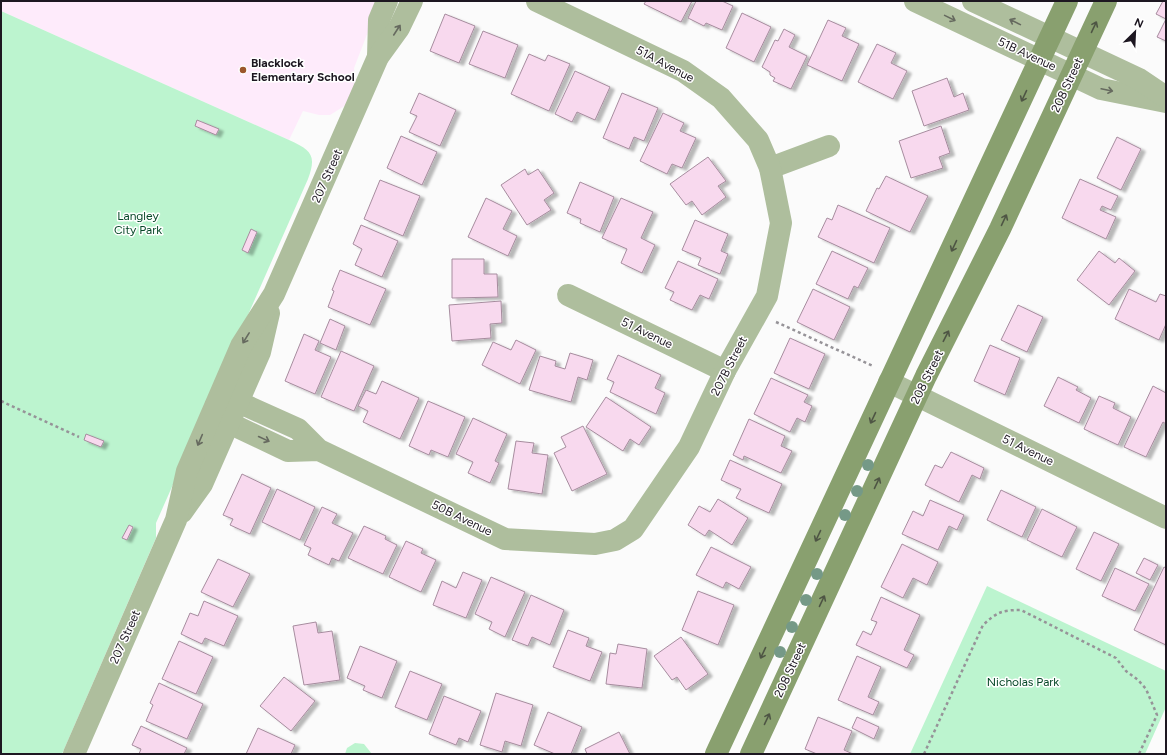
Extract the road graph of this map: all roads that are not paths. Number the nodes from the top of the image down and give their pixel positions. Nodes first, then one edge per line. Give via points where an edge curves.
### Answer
1 (387, 1) edge
2 (412, 1) edge
3 (537, 1) edge
4 (915, 1) edge
5 (973, 1) edge
6 (1067, 1) edge
7 (1106, 1) edge
8 (1051, 38) junction
9 (1082, 52) junction
10 (378, 57) junction
11 (1040, 61) junction
12 (1071, 75) junction
13 (1166, 98) edge
14 (1166, 102) edge
15 (829, 146) dead end
16 (770, 168) junction
17 (274, 294) junction
18 (568, 295) dead end
19 (725, 370) junction
20 (883, 375) junction
21 (917, 396) junction
22 (238, 402) junction
23 (216, 405) junction
24 (229, 423) junction
25 (319, 450) junction
26 (1166, 518) edge
27 (176, 520) junction
28 (615, 540) joint
29 (74, 754) edge
30 (716, 754) edge
31 (751, 754) edge

1 - 10 street, 207 Street via 379,20
10 -> 2 street, 207 Street via 399,28
3 - 16 street, 51A Avenue via 682,71 721,98 758,140
4 -> 11 street, 51B Avenue
8 -> 5 street, 51B Avenue
6 - 8 main road
9 -> 7 main road, 208 Street
8 - 9 street, 51B Avenue
8 - 11 main road
9 - 12 main road, 208 Street
9 - 13 street, 51B Avenue via 1139,79
10 - 17 street, 207 Street
11 - 12 street, 51B Avenue
11 -> 20 main road
12 -> 14 street, 51B Avenue via 1101,89
21 -> 12 main road, 208 Street via 1000,229
15 - 16 street
16 - 19 street, 207B Street via 781,223 767,296
17 - 22 street, 207 Street via 260,352
17 -> 23 street, 207 Street via 241,346
18 - 19 street, 51 Avenue
19 - 28 street, 207B Street via 689,447 633,529
20 - 21 street, 51 Avenue
20 -> 30 main road
21 - 26 street, 51 Avenue
31 -> 21 main road, 208 Street
22 - 23 street
22 - 24 street, 207 Street
22 - 25 street, 50B Avenue via 298,429
23 - 24 street, 50B Avenue
23 -> 27 street, 207 Street via 187,471
24 -> 25 street, 50B Avenue via 288,451
24 - 27 street, 207 Street via 202,484
25 - 28 street, 50B Avenue via 505,539 595,544
27 - 29 street, 207 Street

